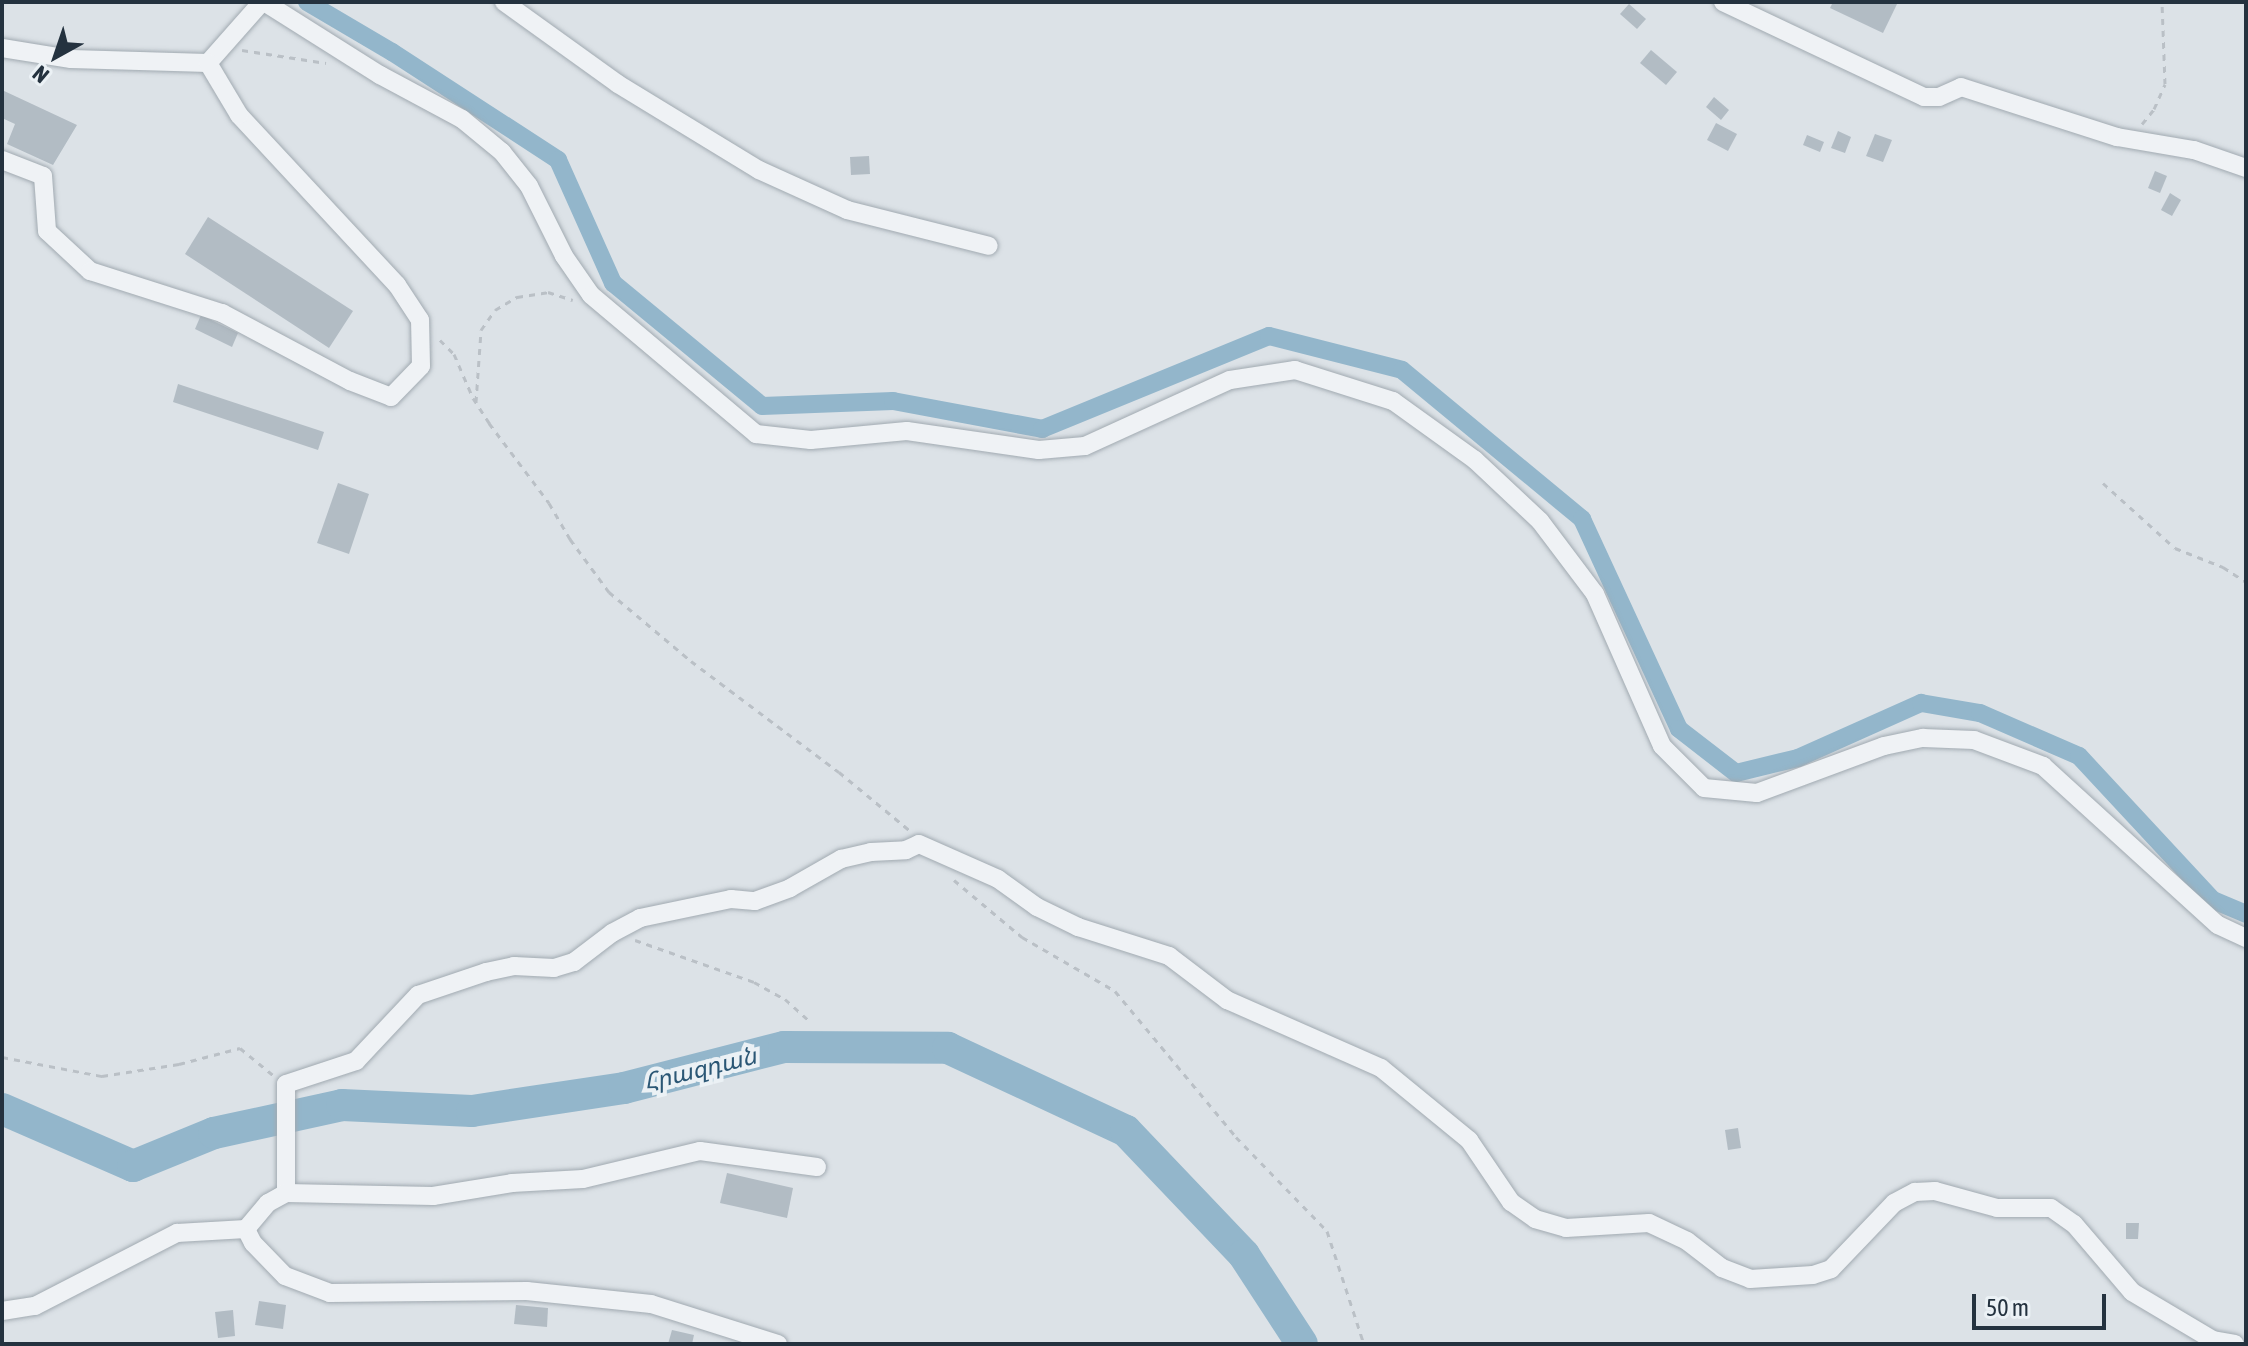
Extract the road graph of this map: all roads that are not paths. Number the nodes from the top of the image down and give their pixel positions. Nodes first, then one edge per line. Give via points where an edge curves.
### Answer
1 (263, 2) edge
2 (504, 2) edge
3 (1723, 2) edge
4 (2, 48) edge
5 (212, 58) junction
6 (2, 160) edge
7 (2246, 168) edge
8 (989, 246) dead end
9 (2246, 938) edge
10 (817, 1167) dead end
11 (286, 1193) junction
12 (246, 1229) junction
13 (2, 1311) edge
14 (778, 1344) edge
15 (2235, 1344) edge

1 - 5 street
1 - 9 street via 462,119 502,152 529,186 564,256 591,295 756,434 811,440 907,431 1039,450 1085,446 1230,380 1295,370 1393,401 1475,460 1540,521 1595,594 1662,746 1704,788 1757,793 1884,746 1923,738 1974,740 2043,766 2218,925
2 - 8 street via 618,84 759,170 847,210
3 - 7 street via 1924,97 1961,87
4 - 5 street via 71,59
5 - 6 street via 239,115 397,285 420,320 421,366 391,397 222,313 90,271 47,231 43,176
10 - 11 street via 700,1151 583,1179 512,1183 433,1196
11 - 12 street via 268,1203
11 - 15 street via 286,1084 356,1061 418,995 500,969 554,968 574,962 640,918 731,899 755,901 841,859 919,844 998,879 1078,927 1169,956 1227,1000 1381,1068 1469,1140 1511,1202 1535,1219 1566,1228 1649,1223 1750,1279 1831,1269 1894,1203 1915,1192 1935,1191 1997,1208 2051,1208 2074,1224 2132,1292 2213,1340
12 - 13 street via 177,1233 35,1306
12 - 14 street via 285,1276 330,1293 527,1291 636,1302

